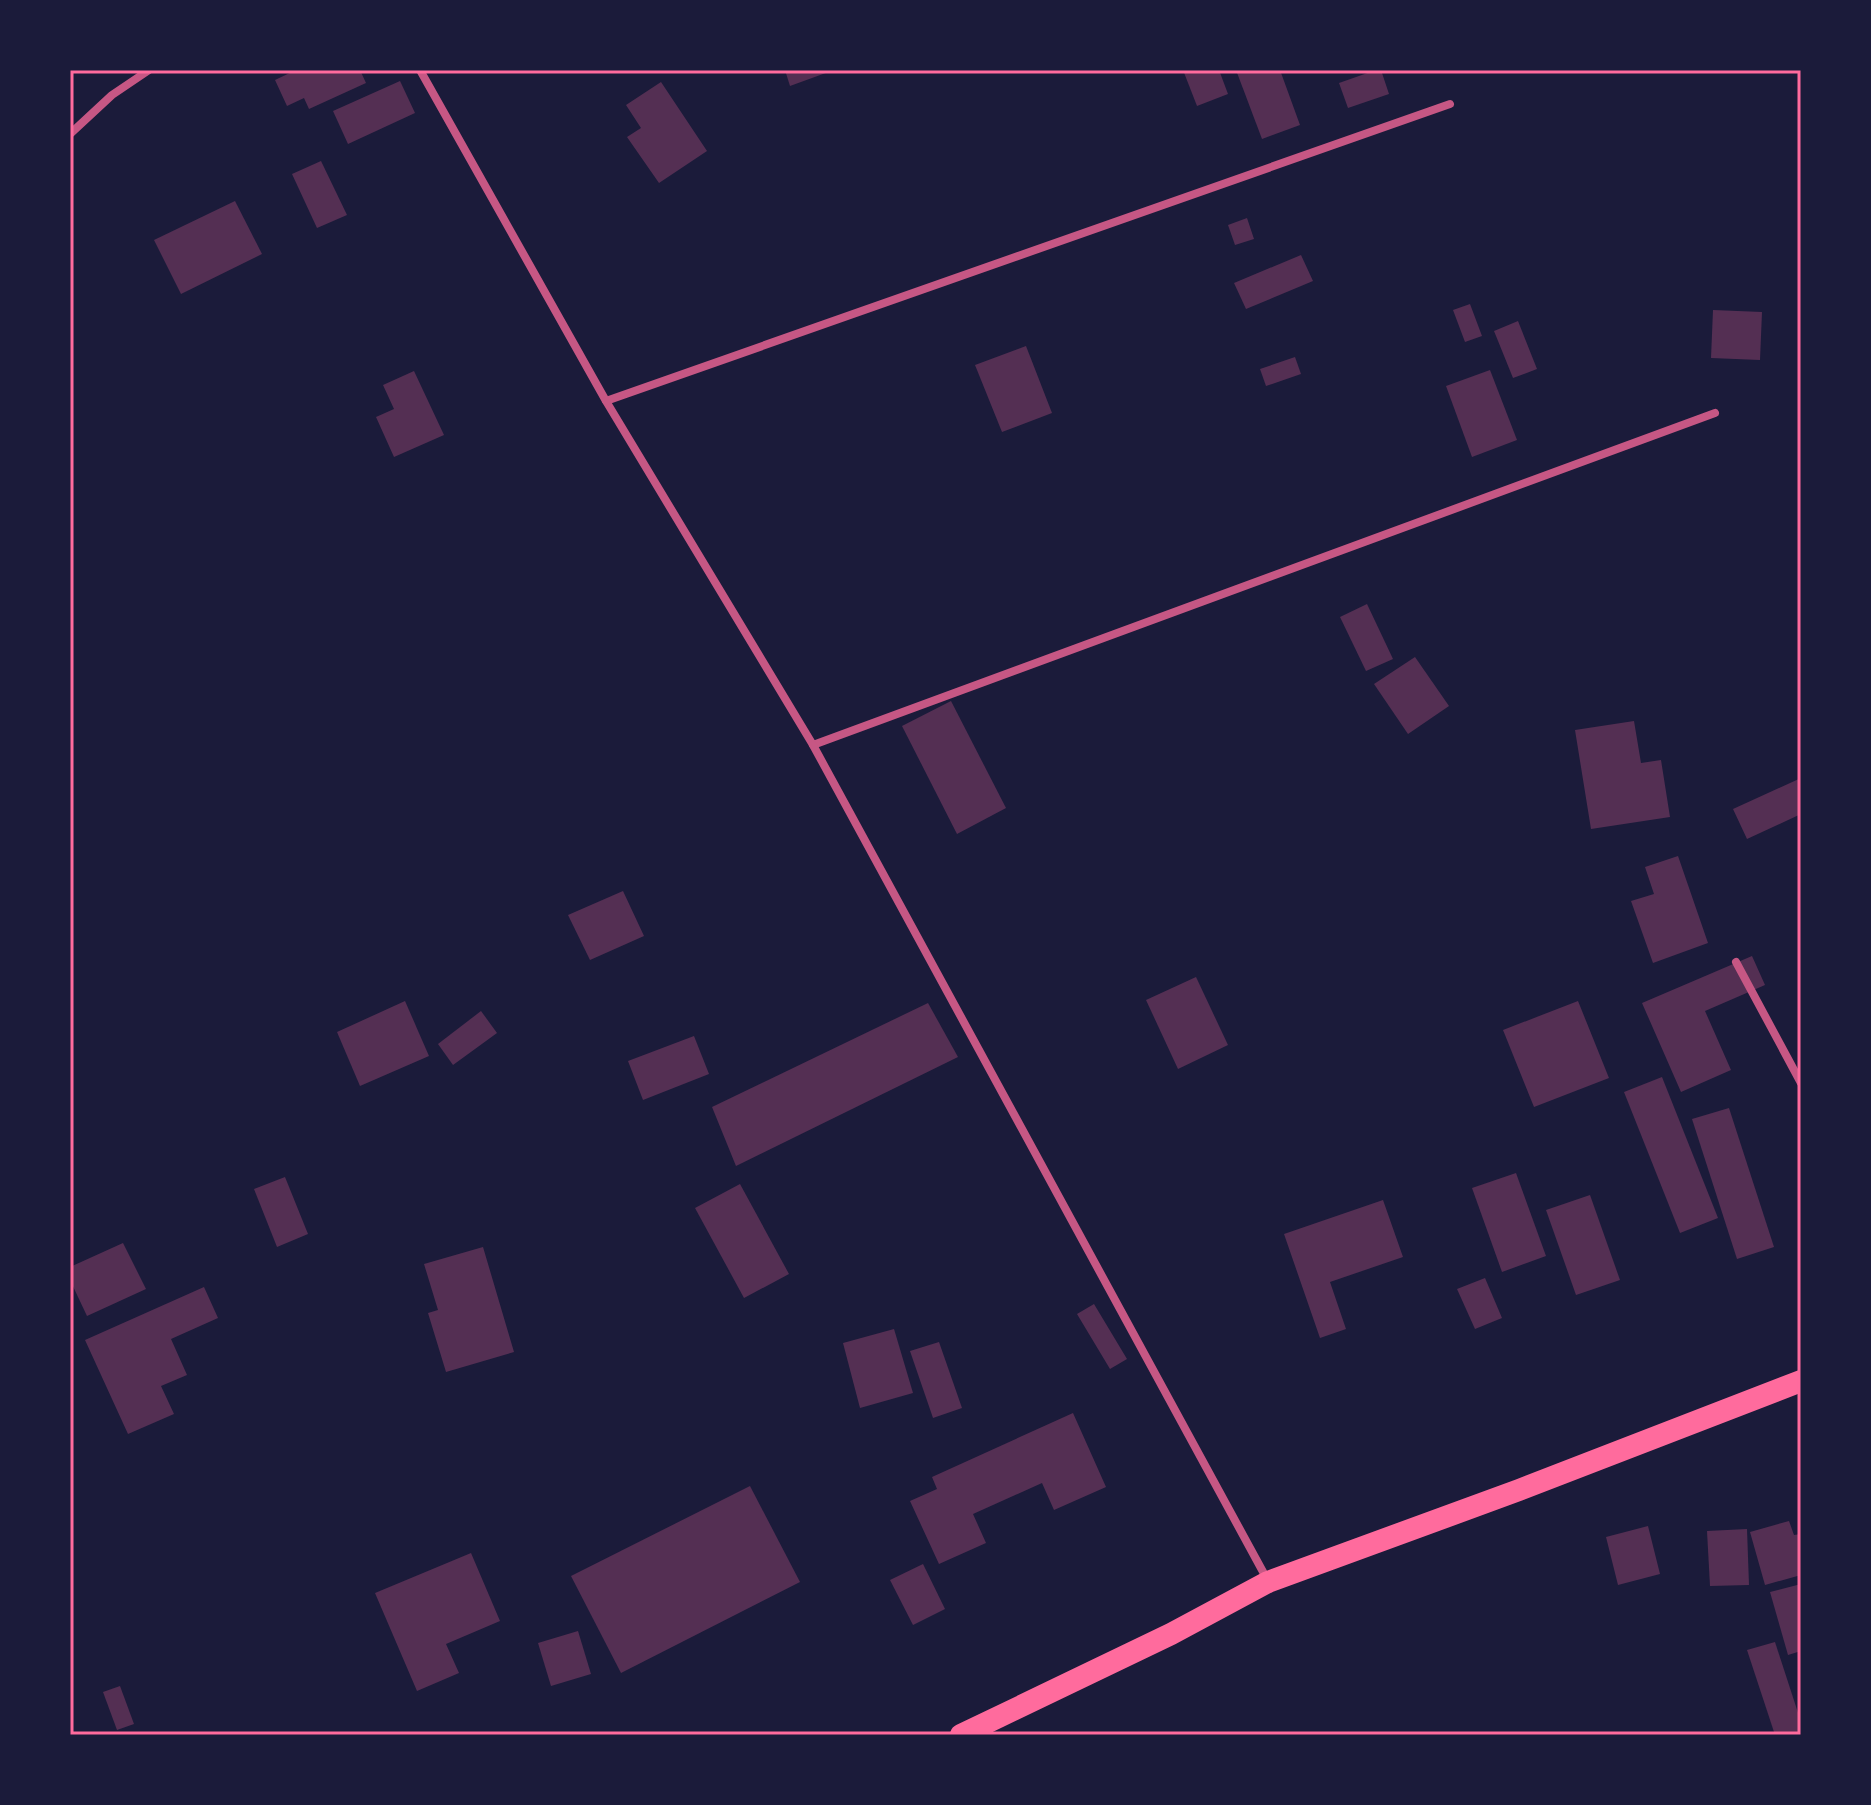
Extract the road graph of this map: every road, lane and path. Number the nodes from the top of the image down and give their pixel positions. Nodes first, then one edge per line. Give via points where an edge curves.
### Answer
1 (149, 70) edge
2 (420, 70) edge
3 (1450, 104) dead end
4 (70, 134) edge
5 (606, 401) junction
6 (1715, 413) dead end
7 (813, 745) junction
8 (1736, 962) dead end
9 (1801, 1083) edge
10 (1801, 1381) edge
11 (1268, 1582) junction
12 (969, 1733) edge

1 - 4 street
2 - 5 street
3 - 5 street
5 - 7 street
6 - 7 street
7 - 11 street
8 - 9 street
10 - 11 highway
11 - 12 highway

